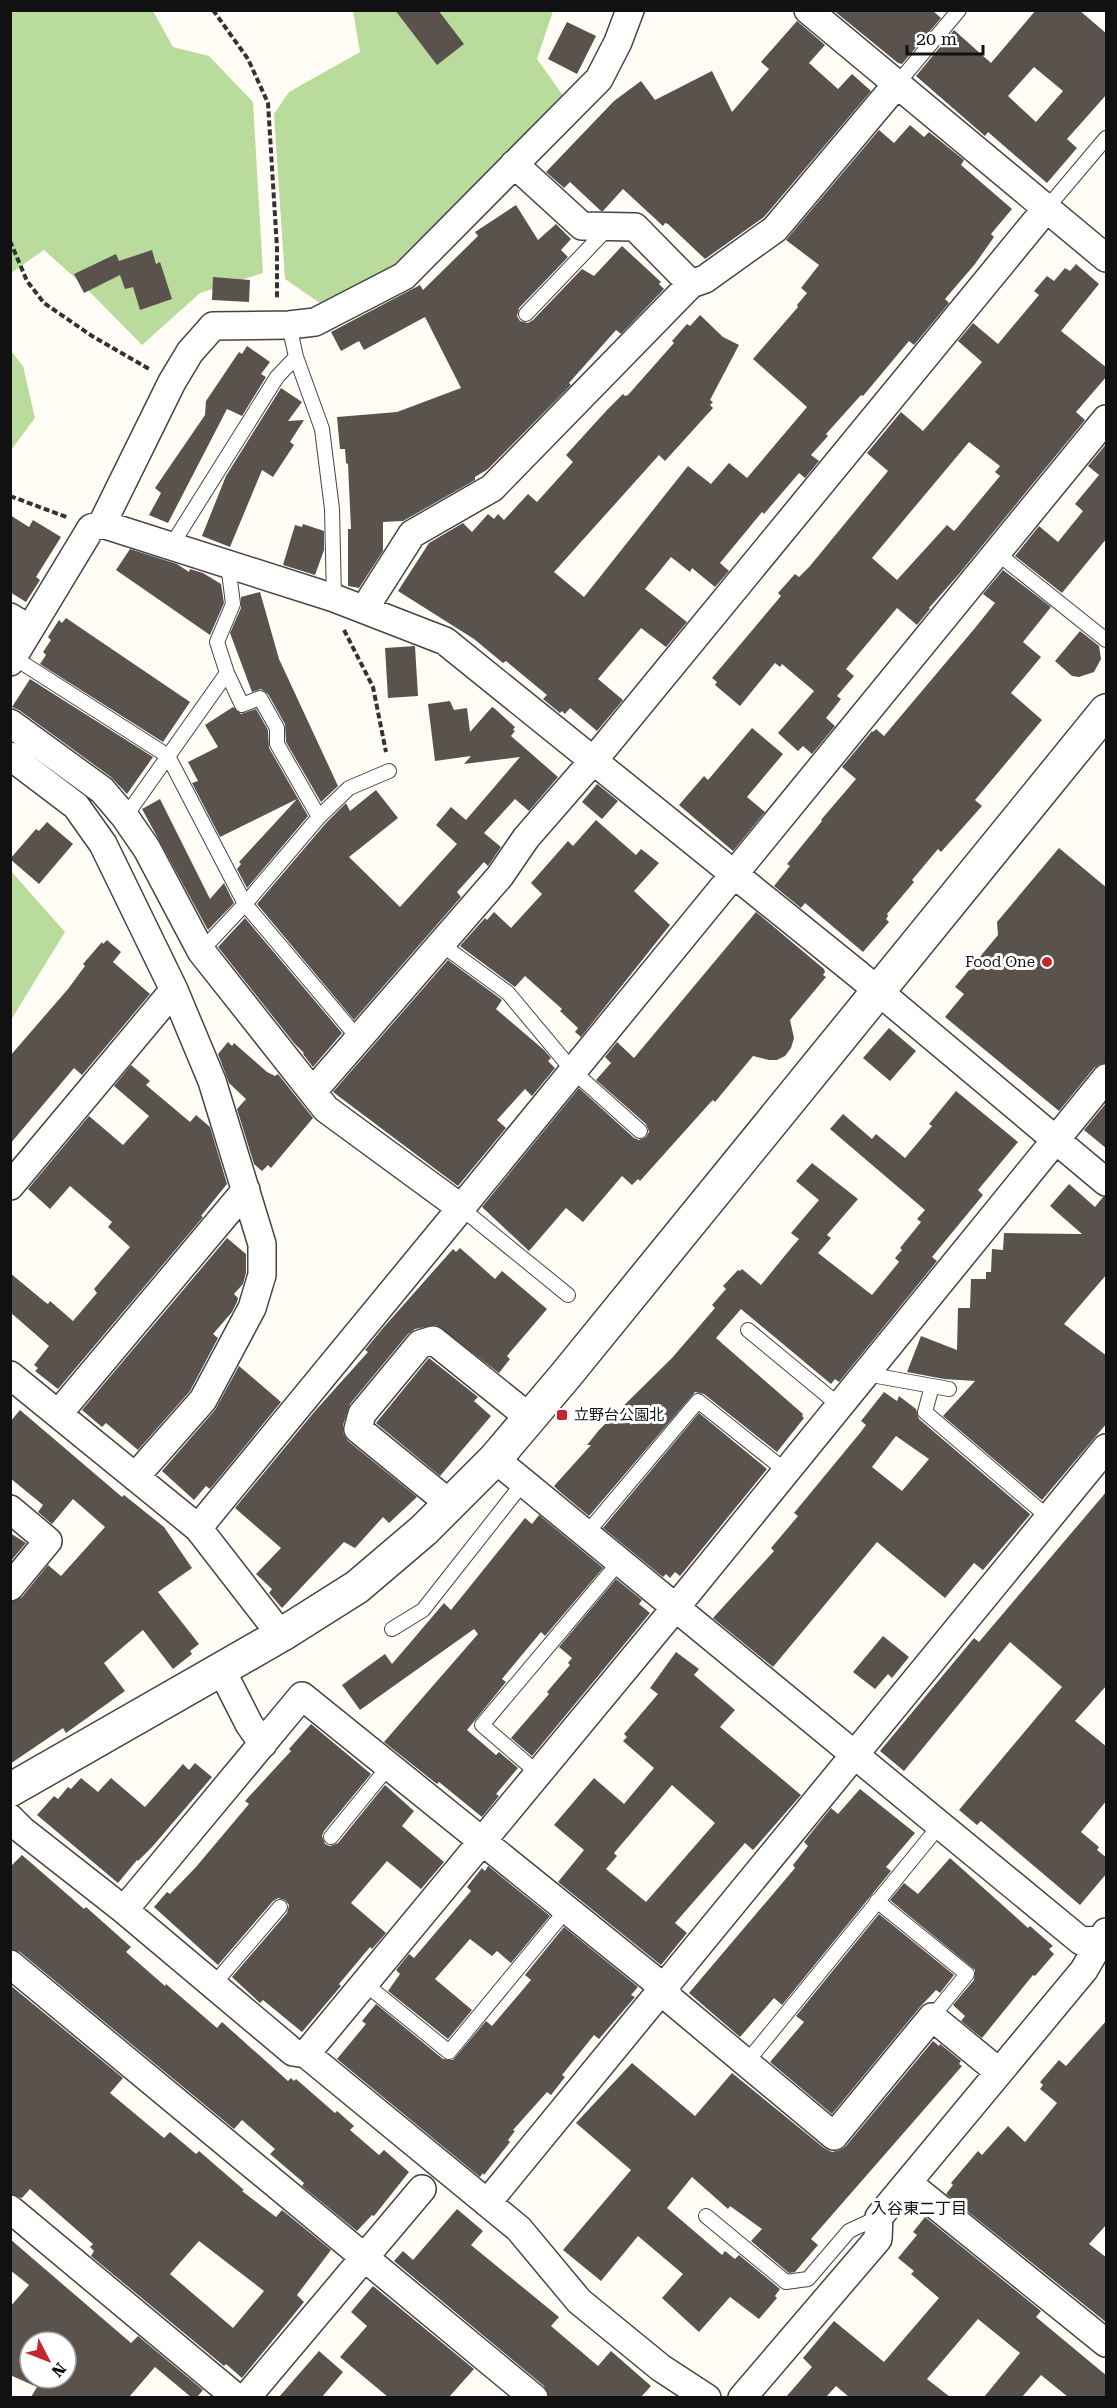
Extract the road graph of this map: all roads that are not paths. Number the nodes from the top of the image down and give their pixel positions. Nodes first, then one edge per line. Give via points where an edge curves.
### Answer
1 (630, 10) edge
2 (808, 10) edge
3 (959, 10) edge
4 (897, 84) junction
5 (1107, 138) edge
6 (514, 164) junction
7 (1046, 208) junction
8 (609, 226) junction
9 (1107, 258) edge
10 (691, 284) junction
11 (526, 314) dead end
12 (283, 325) junction
13 (296, 357) junction
14 (1107, 419) edge
15 (97, 526) junction
16 (171, 546) junction
17 (997, 553) junction
18 (228, 564) junction
19 (334, 597) junction
20 (365, 608) junction
21 (20, 623) edge
22 (1107, 640) edge
23 (12, 660) edge
24 (227, 673) junction
25 (1107, 711) edge
26 (10, 723) edge
27 (10, 756) edge
28 (168, 756) junction
29 (593, 761) junction
30 (389, 771) road end
31 (125, 817) junction
32 (319, 817) junction
33 (735, 874) junction
34 (245, 904) junction
35 (441, 944) junction
36 (201, 951) junction
37 (174, 990) junction
38 (877, 991) junction
39 (358, 1038) junction
40 (573, 1071) junction
41 (1107, 1078) edge
42 (314, 1090) junction
43 (640, 1131) dead end
44 (1055, 1139) junction
45 (1107, 1182) edge
46 (10, 1186) edge
47 (246, 1190) junction
48 (461, 1208) junction
49 (568, 1295) dead end
50 (748, 1330) dead end
51 (866, 1374) junction
52 (10, 1375) edge
53 (932, 1386) junction
54 (949, 1389) dead end
55 (840, 1406) junction
56 (58, 1414) junction
57 (530, 1418) junction
58 (1107, 1448) edge
59 (495, 1459) junction
60 (787, 1472) junction
61 (135, 1477) junction
62 (523, 1483) junction
63 (450, 1504) junction
64 (10, 1509) edge
65 (1049, 1518) junction
66 (198, 1528) junction
67 (586, 1534) junction
68 (620, 1561) junction
69 (10, 1587) edge
70 (676, 1607) junction
71 (392, 1629) dead end
72 (281, 1635) junction
73 (221, 1669) junction
74 (263, 1744) junction
75 (854, 1754) junction
76 (389, 1766) junction
77 (539, 1774) junction
78 (10, 1790) edge
79 (10, 1818) edge
80 (940, 1825) junction
81 (331, 1837) dead end
82 (483, 1842) junction
83 (878, 1901) junction
84 (280, 1907) dead end
85 (567, 1909) junction
86 (124, 1910) junction
87 (1104, 1939) edge
88 (10, 1964) edge
89 (364, 1983) junction
90 (213, 1985) junction
91 (663, 1987) junction
92 (932, 2017) junction
93 (306, 2054) junction
94 (746, 2063) junction
95 (999, 2072) junction
96 (908, 2183) junction
97 (422, 2189) dead end
98 (487, 2203) junction
99 (10, 2209) edge
100 (706, 2216) dead end
101 (879, 2217) junction
102 (366, 2258) junction
103 (1107, 2343) edge
104 (237, 2397) edge
105 (246, 2397) edge
106 (534, 2397) edge
107 (707, 2397) edge
108 (742, 2397) edge

1 - 6 street via 599,79
2 - 4 street
3 - 4 lane
4 - 7 street
4 - 10 street via 775,229 705,279
5 - 7 lane
6 - 8 street via 582,226
6 - 12 street via 404,276 315,322
7 - 9 street
7 - 29 street
8 - 10 street via 635,226
8 - 11 lane
10 - 20 street via 492,488 412,534
12 - 13 lane
12 - 15 street via 213,326 190,352 172,382
13 - 16 lane via 277,377
13 - 19 lane via 322,429 332,509
14 - 17 street
15 - 16 street
15 - 21 street
16 - 18 street
17 - 22 lane
17 - 33 street
18 - 19 street
18 - 24 lane via 233,604 217,642
19 - 20 street
20 - 29 street via 445,641
21 - 23 street
23 - 28 lane
24 - 28 lane
24 - 32 lane via 242,705 260,698 277,728 277,744
25 - 38 street
26 - 31 street via 102,789
27 - 37 street via 76,806 104,844
28 - 31 lane
28 - 34 lane
29 - 33 street
29 - 35 street
30 - 32 lane via 349,788
31 - 36 street via 147,849
32 - 34 lane
33 - 38 street
33 - 40 street
34 - 36 lane
34 - 39 lane
35 - 39 street
35 - 40 lane via 508,993
36 - 42 street
37 - 46 street
37 - 47 street via 212,1081
38 - 44 street
38 - 57 street
39 - 42 street
40 - 43 lane
40 - 48 street
41 - 44 street
42 - 48 street via 326,1109
44 - 45 street
44 - 51 street
47 - 56 street
47 - 61 street via 262,1244 262,1275 252,1308 203,1400
48 - 49 lane
48 - 66 street
50 - 55 lane
51 - 53 lane
51 - 55 street
52 - 56 street
53 - 54 lane
53 - 65 lane via 925,1412
55 - 60 street
56 - 61 street
57 - 59 street
57 - 63 street via 433,1340 420,1344 362,1414 358,1428
58 - 65 street
59 - 62 street
59 - 63 street
60 - 67 lane via 698,1401
60 - 70 street
61 - 66 street
62 - 67 street
62 - 71 lane via 423,1610
63 - 72 street via 357,1587
64 - 69 street via 48,1541
65 - 75 street
66 - 72 street
67 - 68 street
68 - 70 street
68 - 77 lane via 482,1725
70 - 75 street
70 - 77 street
72 - 73 street
73 - 74 street
73 - 78 street
74 - 76 street via 302,1696
74 - 86 street
75 - 80 street
75 - 91 street
76 - 81 lane
76 - 82 street
77 - 82 street
79 - 86 street
80 - 83 lane
80 - 87 street via 1081,1941
82 - 85 street
82 - 89 street
83 - 92 lane via 967,1974
83 - 94 lane
84 - 90 lane
85 - 89 lane via 449,2052
85 - 91 street
86 - 90 street
87 - 95 street via 1084,1970
88 - 102 street
89 - 93 street
90 - 93 street via 293,2052
91 - 94 street via 671,2000
91 - 98 street
92 - 94 street via 834,2136
92 - 95 street
93 - 98 street
95 - 96 street
96 - 101 street
96 - 103 street
97 - 102 street
98 - 107 street via 519,2229 579,2301 661,2368
99 - 104 street
100 - 101 lane via 786,2282 808,2280 849,2231
101 - 108 street via 878,2239
102 - 105 street
102 - 106 street

